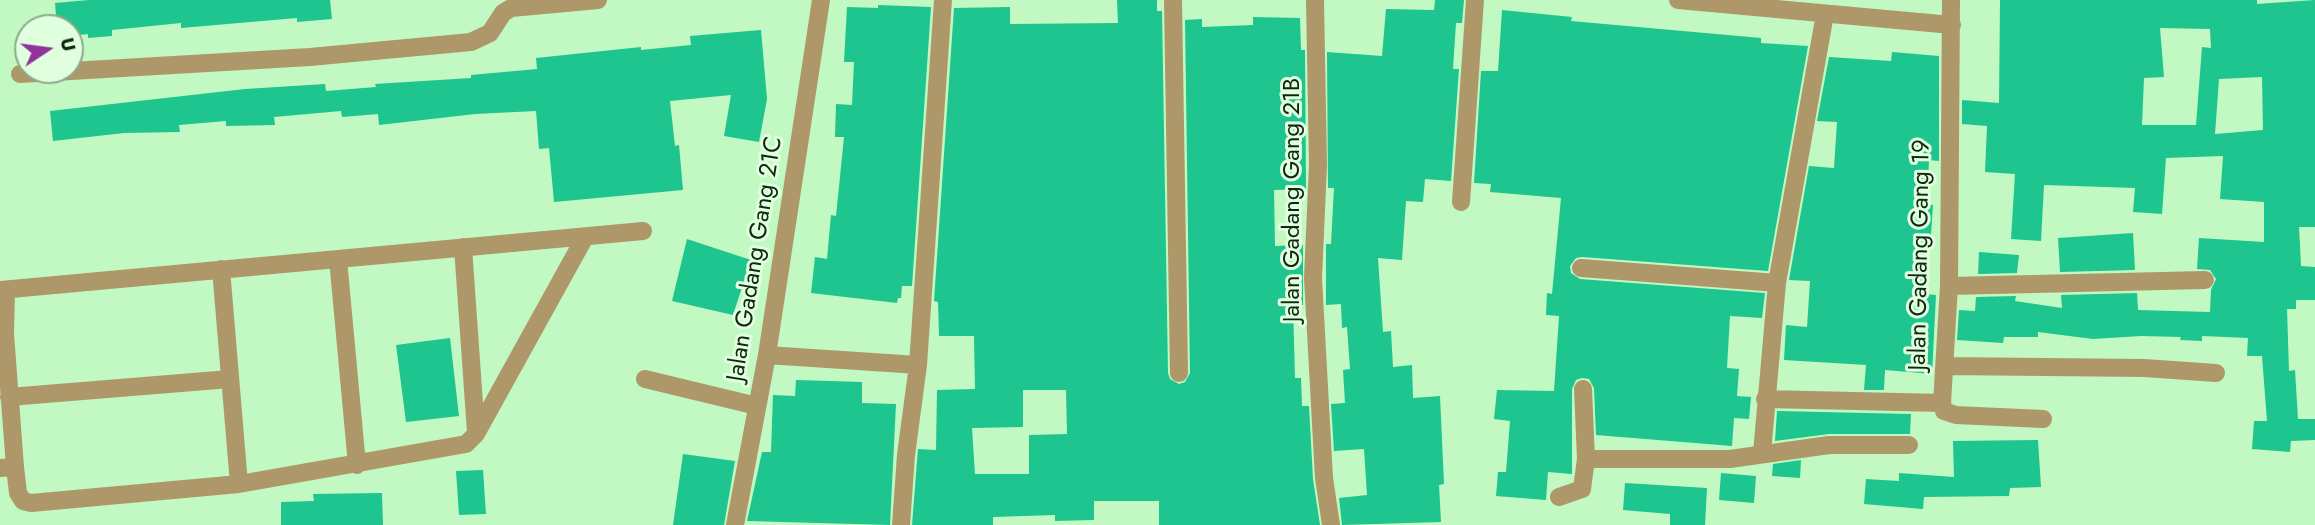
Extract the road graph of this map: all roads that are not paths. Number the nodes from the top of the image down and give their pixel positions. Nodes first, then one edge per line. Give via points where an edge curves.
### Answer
1 (598, 0) edge
2 (821, 0) edge
3 (943, 0) edge
4 (1173, 0) edge
5 (1315, 0) edge
6 (1475, 0) edge
7 (1678, 0) edge
8 (1951, 0) edge
9 (1825, 14) junction
10 (1952, 25) junction
11 (84, 70) edge
12 (1461, 202) dead end
13 (643, 231) dead end
14 (585, 237) junction
15 (463, 247) junction
16 (338, 259) junction
17 (1581, 268) dead end
18 (221, 269) junction
19 (2205, 279) dead end
20 (1777, 283) junction
21 (1949, 286) junction
22 (3, 290) edge
23 (2, 334) edge
24 (767, 355) junction
25 (918, 365) junction
26 (1945, 366) junction
27 (1179, 373) dead end
28 (2216, 373) dead end
29 (230, 379) junction
30 (645, 379) dead end
31 (1583, 389) dead end
32 (9, 397) junction
33 (1765, 398) junction
34 (1942, 403) junction
35 (757, 406) junction
36 (2043, 419) dead end
37 (476, 434) junction
38 (1909, 445) dead end
39 (1762, 453) junction
40 (1586, 459) junction
41 (357, 465) junction
42 (7, 467) edge
43 (239, 484) junction
44 (1559, 497) dead end
45 (735, 525) edge
46 (901, 525) edge
47 (1331, 525) edge

1 - 11 street via 511,8 490,33 471,43
2 - 24 street, Jalan Gadang Gang 21C
3 - 25 street
4 - 27 street
5 - 47 street, Jalan Gadang Gang 21B via 1318,151 1312,278
6 - 12 street
7 - 9 street
8 - 10 street, Jalan Gadang Gang 19
9 - 10 street
9 - 20 street
10 - 21 street, Jalan Gadang Gang 19
13 - 14 street
14 - 15 street
14 - 37 street
15 - 16 street
15 - 37 street
16 - 18 street
16 - 41 street
17 - 20 street
18 - 22 street
18 - 29 street
19 - 21 street
20 - 33 street
21 - 26 street, Jalan Gadang Gang 19
22 - 23 street
23 - 32 street
24 - 25 street
24 - 35 street, Jalan Gadang Gang 21C
25 - 46 street
26 - 28 street
26 - 34 street, Jalan Gadang Gang 19
29 - 32 street
29 - 43 street
30 - 35 street
31 - 40 street
32 - 42 street
33 - 34 street
33 - 39 street
34 - 36 street, Jalan Gadang Gang 19 via 1944,411 1956,415
35 - 45 street, Jalan Gadang Gang 21C
37 - 41 street via 466,444
38 - 39 street via 1848,443
39 - 40 street via 1730,459
40 - 44 street via 1582,489
41 - 43 street
42 - 43 street via 18,493 31,503

